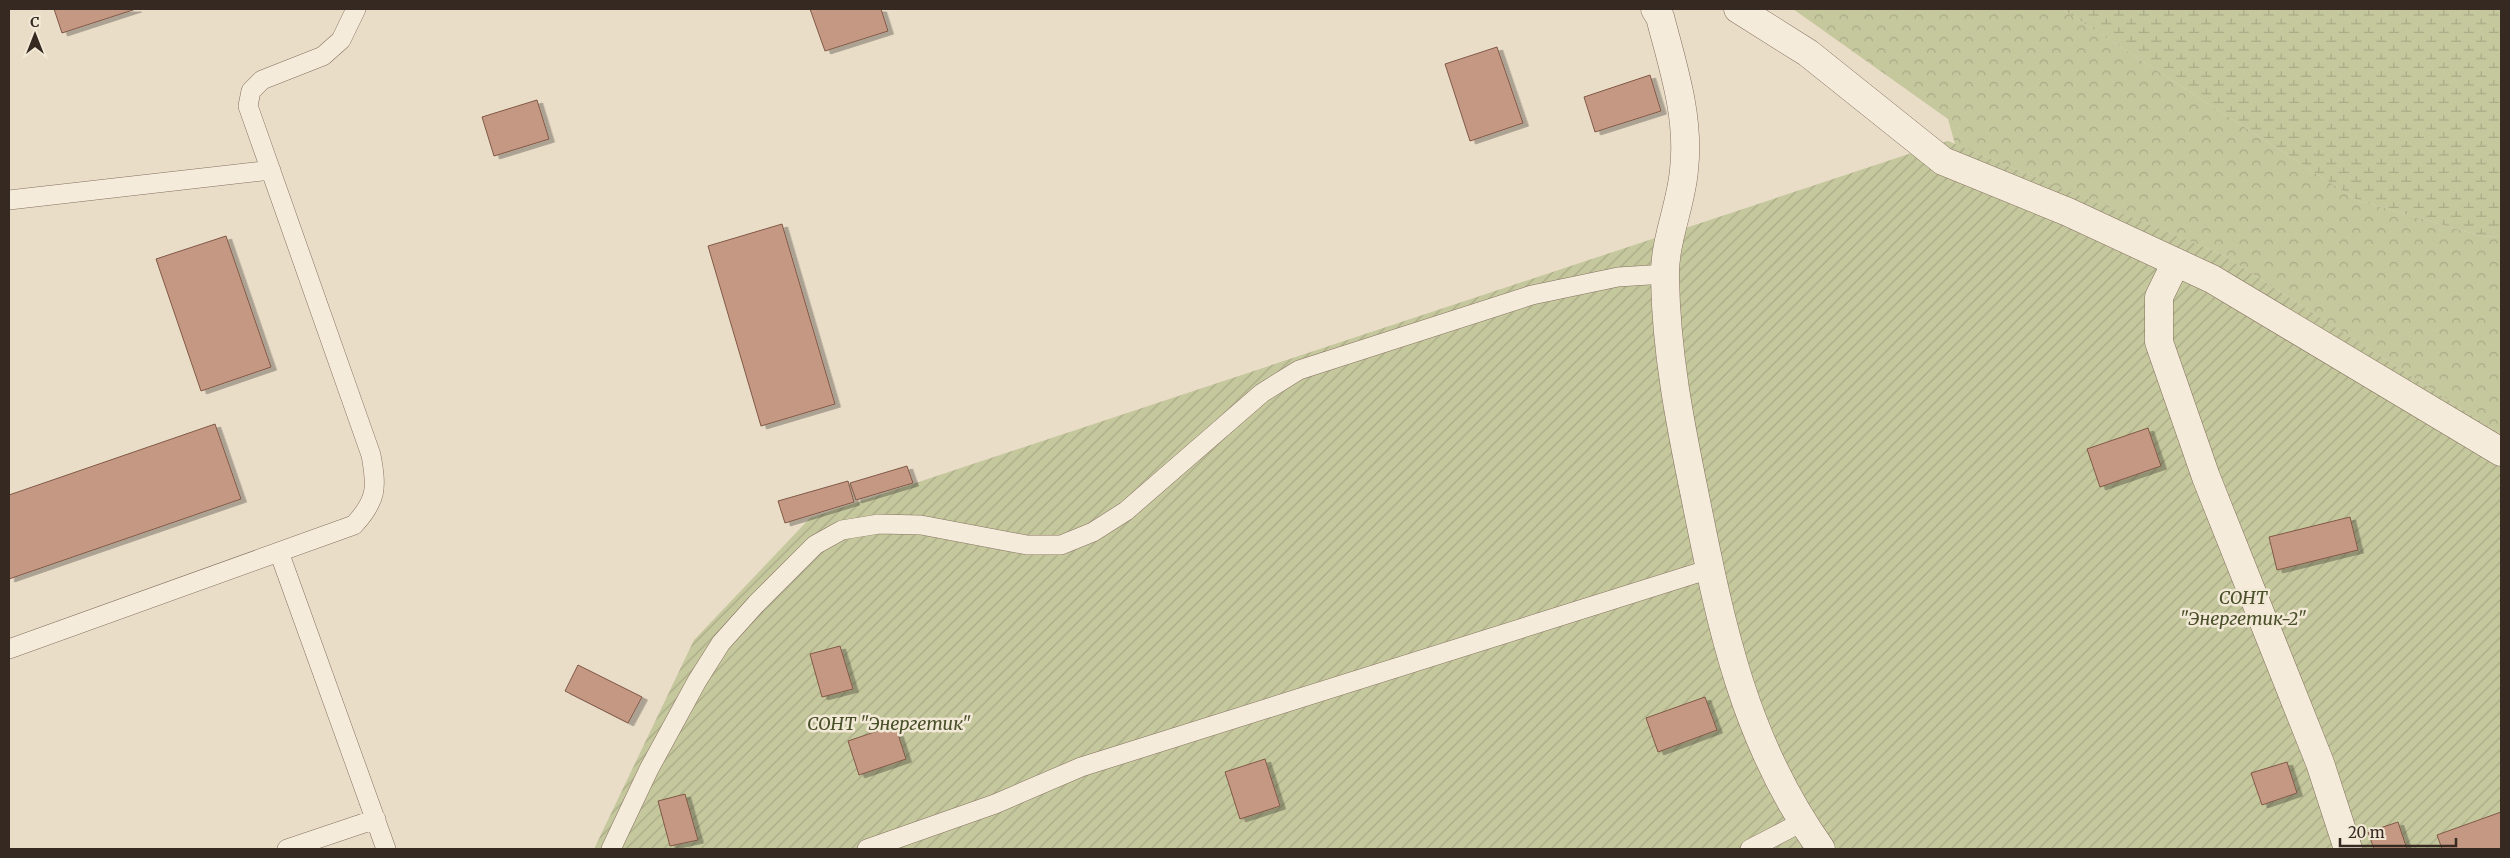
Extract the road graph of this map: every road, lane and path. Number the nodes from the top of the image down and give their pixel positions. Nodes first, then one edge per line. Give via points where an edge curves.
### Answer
1 (356, 9) edge
2 (1655, 9) edge
3 (1738, 9) edge
4 (271, 170) junction
5 (9, 200) edge
6 (2176, 262) junction
7 (1665, 274) junction
8 (2501, 452) edge
9 (279, 552) junction
10 (1710, 569) junction
11 (9, 649) edge
12 (376, 819) junction
13 (1802, 822) junction
14 (287, 849) edge
15 (386, 849) edge
16 (611, 849) edge
17 (867, 849) edge
18 (1750, 849) edge
19 (1821, 849) edge
20 (2348, 849) edge

1 - 4 lane via 341,40 323,56 262,80 251,91 248,106
2 - 7 street via 1660,17 1684,110 1684,170
3 - 6 street via 1808,53 1943,161 2068,212
4 - 5 lane
4 - 9 lane via 371,455 376,482 370,508 354,525
6 - 8 street via 2212,279
6 - 20 street via 2159,297 2159,342 2206,477 2320,763
7 - 10 street via 1672,384
7 - 16 lane via 1618,277 1532,295 1300,370 1262,393 1126,511 1093,532 1061,545 1027,545 921,525 879,524 842,530 815,545 721,643 649,769
9 - 11 lane
9 - 12 lane
10 - 13 street via 1720,619 1742,695 1773,769
10 - 17 lane via 1081,767 995,804
12 - 14 lane
12 - 15 lane
13 - 18 lane
13 - 19 street

